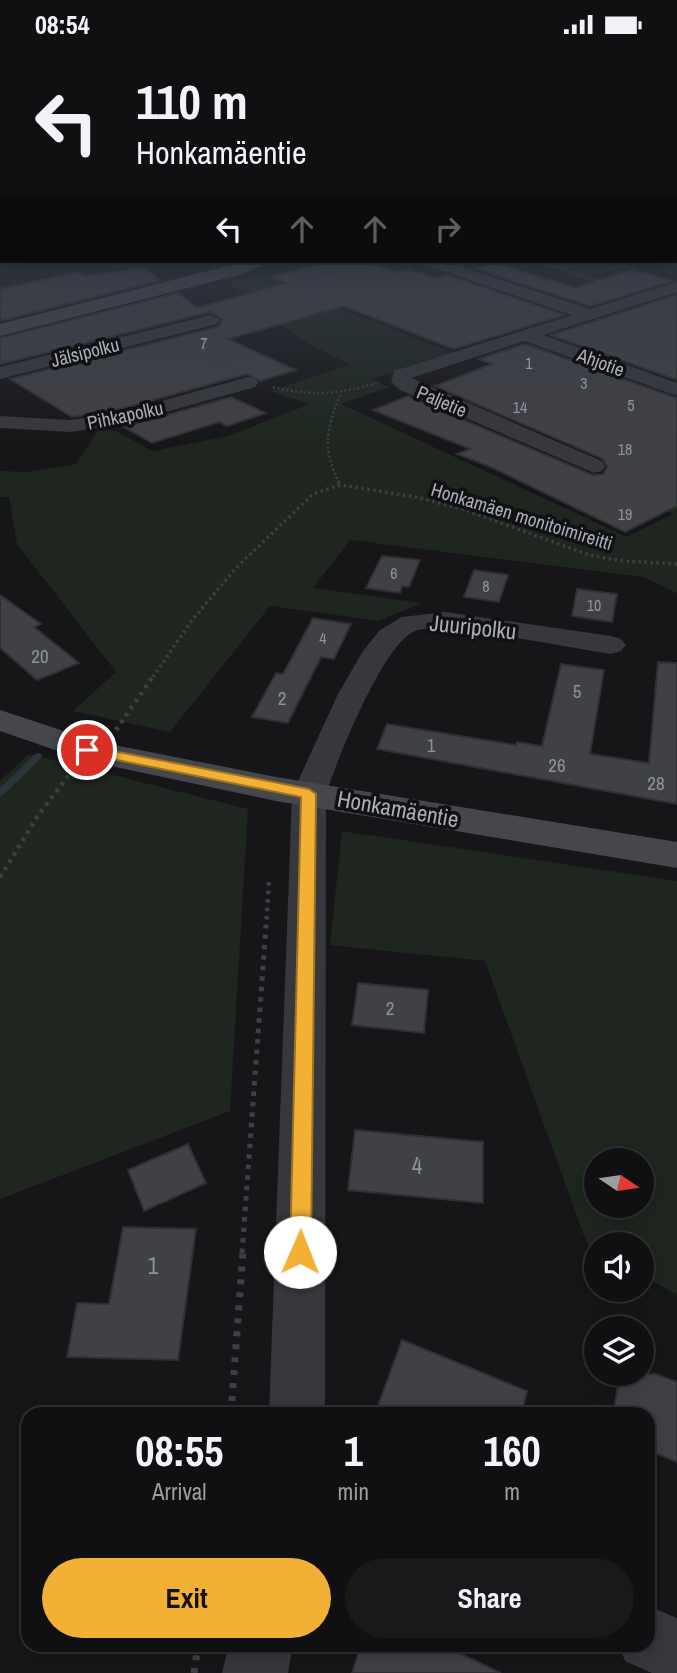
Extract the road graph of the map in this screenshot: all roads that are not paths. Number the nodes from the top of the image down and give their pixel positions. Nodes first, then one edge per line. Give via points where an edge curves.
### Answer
1 (150, 292) edge
2 (520, 292) edge
3 (663, 292) edge
4 (587, 314) junction
5 (211, 320) dead end
6 (0, 330) edge
7 (525, 335) junction
8 (0, 373) edge
9 (248, 383) road end
10 (677, 390) edge
11 (0, 422) edge
12 (594, 466) road end
13 (611, 645) dead end
14 (0, 720) edge
15 (309, 794) junction
16 (677, 855) edge
17 (298, 1407) edge
18 (655, 1641) edge
19 (677, 1651) edge
20 (260, 1652) edge
21 (255, 1673) edge

1 - 6 street
2 - 4 street
3 - 4 street, Paljetie
4 - 7 street, Paljetie
5 - 8 street, Jälsipolku
7 - 10 street, Ahjotie
7 - 12 street, Paljetie via 401,376 401,381
9 - 11 street, Pihkapolku via 120,419 69,426
13 - 15 street, Juuripolku via 445,620 401,627 377,649
14 - 15 street, Honkamäentie via 87,750
15 - 16 street, Honkamäentie
15 - 17 street
18 - 19 street
20 - 21 street

